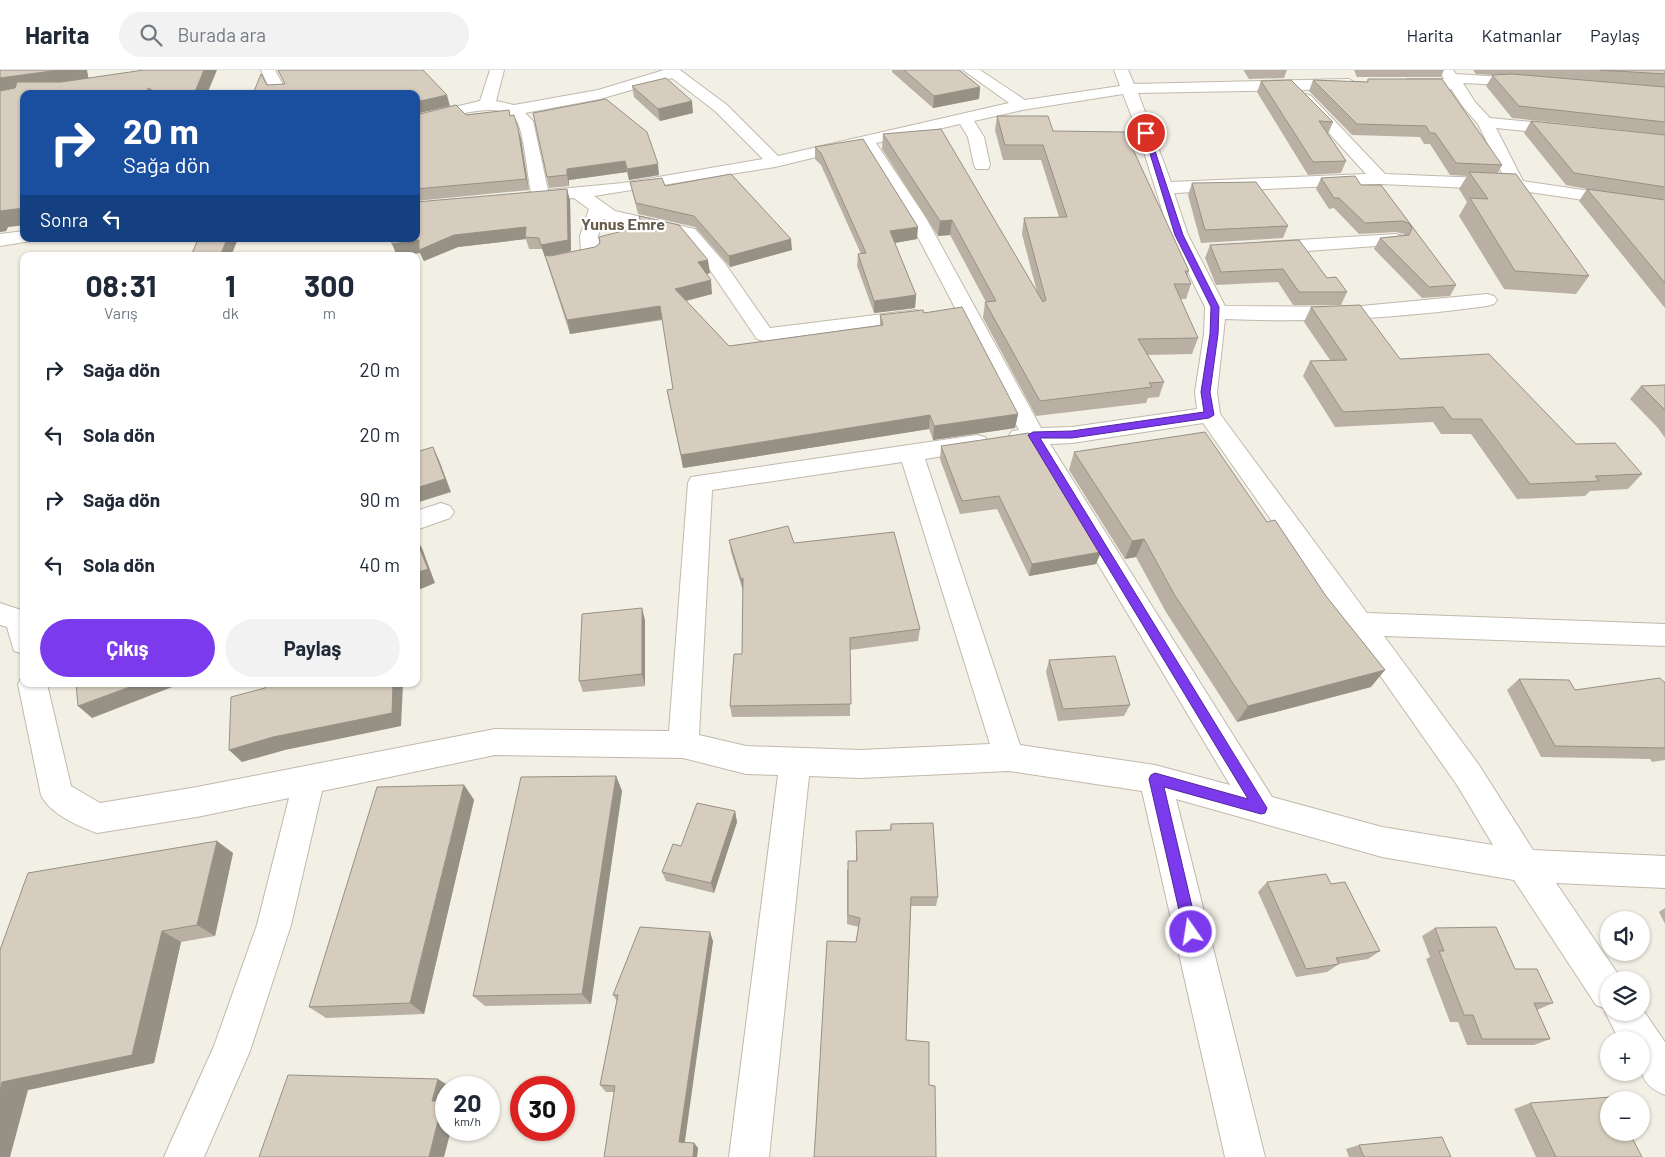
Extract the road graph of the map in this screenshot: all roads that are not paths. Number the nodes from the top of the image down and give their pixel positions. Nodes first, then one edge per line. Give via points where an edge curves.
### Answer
1 (268, 70) edge
2 (497, 70) edge
3 (970, 70) edge
4 (1334, 70) edge
5 (673, 71) edge
6 (1451, 78) edge
7 (1125, 80) edge
8 (1386, 83) edge
9 (1542, 83) edge
10 (1343, 84) junction
11 (1368, 84) edge
12 (1292, 86) junction
13 (278, 90) edge
14 (487, 104) junction
15 (1022, 105) junction
16 (514, 110) junction
17 (964, 117) junction
18 (420, 120) edge
19 (1485, 122) junction
20 (1580, 132) edge
21 (866, 140) junction
22 (775, 162) junction
23 (982, 165) dead end
24 (1380, 179) junction
25 (1516, 185) junction
26 (1162, 188) junction
27 (577, 192) junction
28 (541, 196) junction
29 (514, 199) edge
30 (1657, 206) edge
31 (598, 207) junction
32 (1665, 223) edge
33 (20, 238) edge
34 (0, 240) edge
35 (1396, 240) edge
36 (1252, 248) edge
37 (553, 262) edge
38 (1487, 300) dead end
39 (949, 312) junction
40 (1214, 312) junction
41 (1209, 415) junction
42 (1033, 435) junction
43 (911, 453) junction
44 (441, 512) dead end
45 (420, 520) edge
46 (0, 614) edge
47 (1360, 624) junction
48 (20, 625) edge
49 (1665, 635) edge
50 (34, 687) edge
51 (682, 745) junction
52 (1008, 758) junction
53 (795, 762) junction
54 (1155, 779) junction
55 (309, 780) junction
56 (1261, 808) junction
57 (1524, 866) junction
58 (1665, 872) edge
59 (1600, 979) edge
60 (1650, 1054) edge
61 (1665, 1076) edge
62 (184, 1157) edge
63 (750, 1157) edge
64 (1245, 1157) edge

1 - 13 street
2 - 14 street
3 - 15 street
4 - 10 street
5 - 16 street via 600,94
5 - 22 street via 722,108
6 - 8 street
6 - 9 street
6 - 19 street
7 - 12 street
7 - 15 street
7 - 26 street via 1146,133
10 - 11 street
10 - 12 street
12 - 24 street
14 - 16 street
14 - 18 street
15 - 17 street
16 - 28 street via 525,121
17 - 21 street
17 - 23 street via 976,136
19 - 20 street
19 - 25 street
21 - 22 street
21 - 39 street via 917,218
22 - 27 street via 623,188
24 - 25 street
24 - 26 street
25 - 30 street
26 - 40 street via 1196,251
27 - 28 street
27 - 31 street
28 - 29 street
30 - 32 street
31 - 37 street via 589,236 591,255
31 - 39 street via 609,215 688,233 717,266 764,335
33 - 34 street
35 - 36 street
38 - 40 street via 1437,307 1342,313 1270,316
39 - 42 street
40 - 41 street via 1206,392
41 - 42 street via 1072,435
41 - 47 street
42 - 43 street
42 - 56 street
43 - 51 street via 700,483
43 - 52 street
44 - 45 street
46 - 48 street via 19,620
47 - 49 street
47 - 57 street via 1468,775
50 - 55 street via 57,795 97,818
51 - 53 street via 746,760
51 - 55 street via 495,742
52 - 53 street via 860,764
52 - 54 street
53 - 63 street
54 - 56 street
54 - 64 street
55 - 62 street via 274,925 231,1051
56 - 57 street via 1382,842
57 - 58 street
57 - 59 street
60 - 61 street

